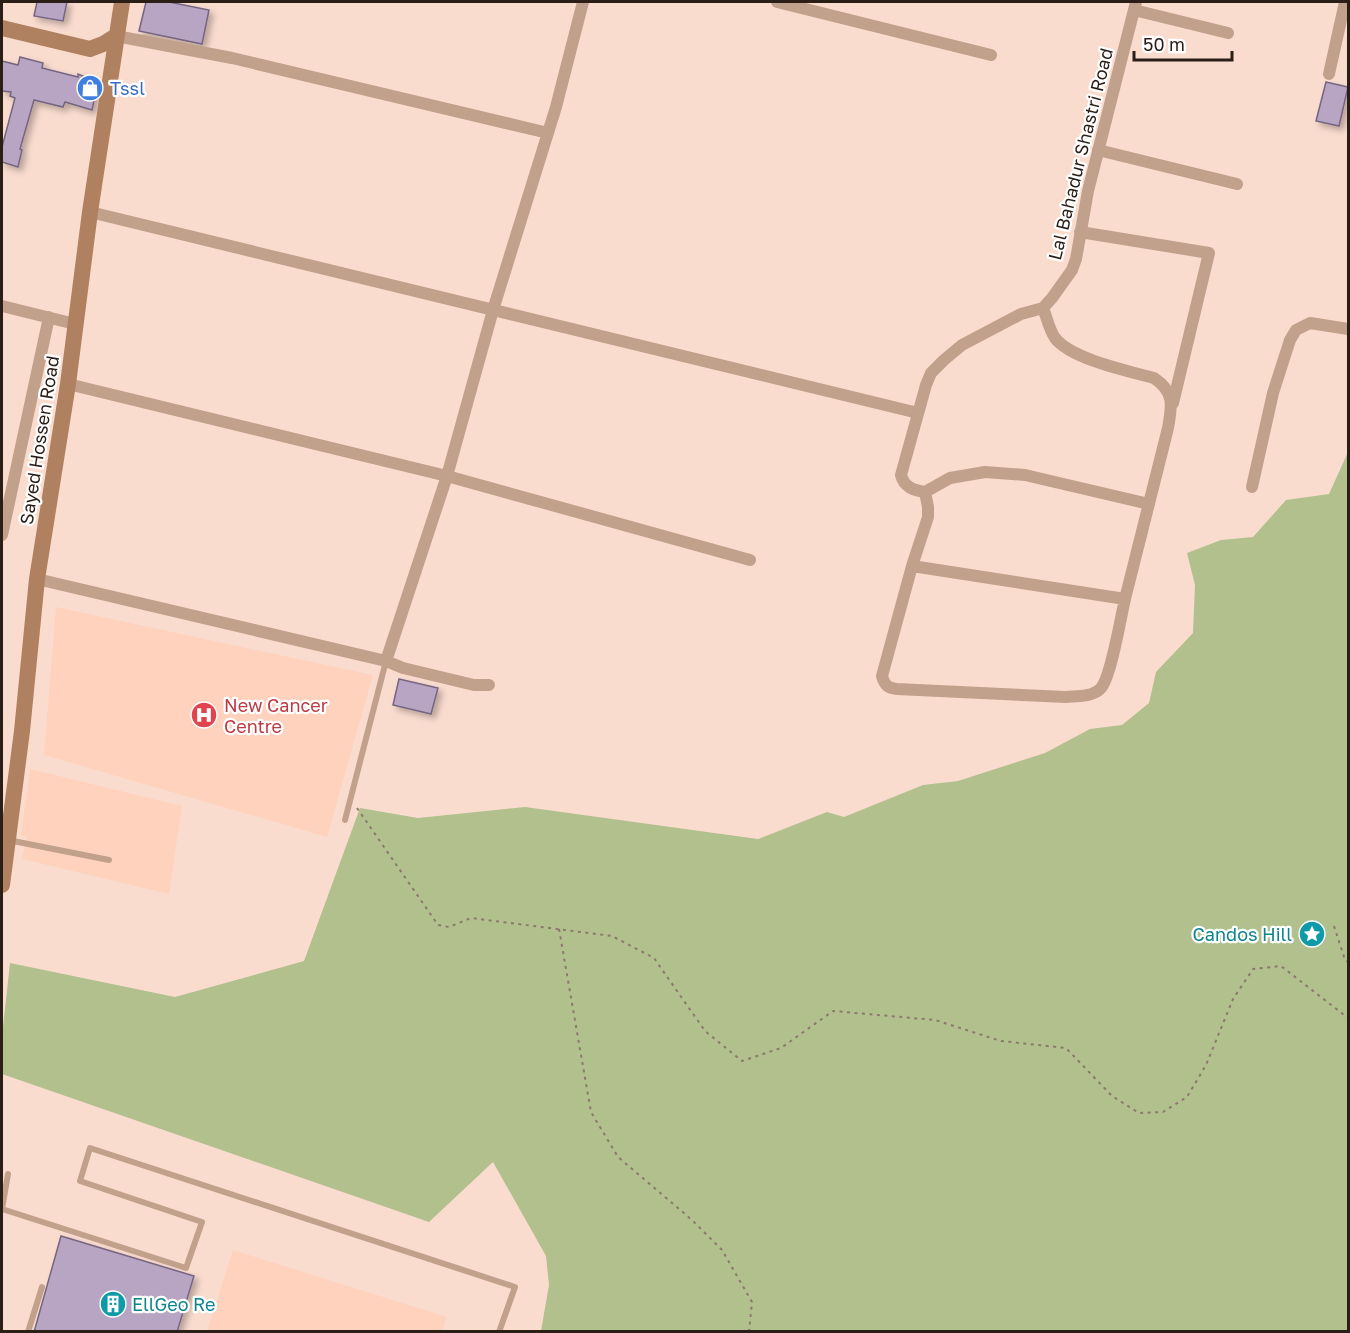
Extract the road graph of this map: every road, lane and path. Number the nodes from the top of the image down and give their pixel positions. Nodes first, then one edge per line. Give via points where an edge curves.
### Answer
1 (122, 2) edge
2 (583, 2) edge
3 (777, 2) edge
4 (1345, 2) edge
5 (798, 4) edge
6 (1135, 6) edge
7 (2, 28) edge
8 (1228, 33) dead end
9 (116, 36) junction
10 (90, 49) junction
11 (991, 55) dead end
12 (1329, 74) dead end
13 (110, 82) junction
14 (548, 134) junction
15 (1098, 150) junction
16 (1237, 184) dead end
17 (90, 212) junction
18 (1080, 232) junction
19 (2, 306) edge
20 (1043, 308) junction
21 (494, 310) junction
22 (49, 317) junction
23 (75, 324) junction
24 (1348, 329) edge
25 (68, 384) junction
26 (1172, 405) junction
27 (918, 412) junction
28 (447, 476) junction
29 (1252, 488) dead end
30 (925, 492) junction
31 (1149, 504) junction
32 (2, 535) edge
33 (750, 560) dead end
34 (912, 566) junction
35 (37, 579) junction
36 (1125, 599) junction
37 (386, 661) junction
38 (489, 685) dead end
39 (351, 797) junction
40 (345, 820) dead end
41 (8, 840) junction
42 (109, 860) dead end
43 (2, 885) edge
44 (1334, 926) dead end
45 (559, 929) junction
46 (1348, 962) edge
47 (1348, 1018) edge
48 (8, 1174) dead end
49 (42, 1287) dead end
50 (27, 1332) edge
51 (499, 1332) edge
52 (749, 1332) edge

1 - 9 main road, Sayed Hossen Road
2 - 14 street
3 - 5 street
4 - 12 street
5 - 11 street
6 - 8 street
6 - 15 street, Lal Bahadur Shastri Road
7 - 10 main road
9 - 10 main road
9 - 13 main road, Sayed Hossen Road
9 - 14 street via 232,58
10 - 13 main road
13 - 17 main road, Sayed Hossen Road
14 - 21 street
15 - 16 street
15 - 18 street, Lal Bahadur Shastri Road
17 - 21 street
17 - 23 main road, Sayed Hossen Road
18 - 20 street, Lal Bahadur Shastri Road via 1072,270
18 - 26 street via 1209,253
19 - 22 street
20 - 26 street via 1054,336 1065,348 1154,378 1169,393
20 - 27 street via 1021,314 962,345 931,373
21 - 27 street
21 - 28 street
22 - 23 street
22 - 32 street
23 - 25 main road, Sayed Hossen Road
24 - 29 street via 1310,323 1296,330 1273,393
25 - 28 street
25 - 35 main road, Sayed Hossen Road
26 - 31 street
27 - 30 street via 901,475 907,486
28 - 33 street
28 - 37 street
30 - 31 street via 950,478 985,472 1024,475
30 - 34 street via 928,517
31 - 36 street
34 - 36 street
34 - 36 street via 882,676 889,688 1066,697 1093,694 1102,687 1108,673
35 - 37 street
35 - 41 main road, Sayed Hossen Road
37 - 38 street via 474,685
37 - 39 lane
39 - 40 lane
39 - 45 path via 438,925 449,927 471,918
41 - 42 lane
41 - 43 main road, Sayed Hossen Road
44 - 46 path
45 - 47 path via 612,936 654,958 705,1031 742,1061 782,1048 833,1011 935,1020 1000,1041 1066,1048 1112,1096 1139,1113 1163,1112 1187,1097 1206,1065 1233,999 1253,969 1281,966
45 - 52 path via 591,1112 618,1157 722,1250 752,1302
48 - 51 lane via 2,1209 186,1268 202,1222 80,1181 90,1148 515,1287
49 - 50 lane

